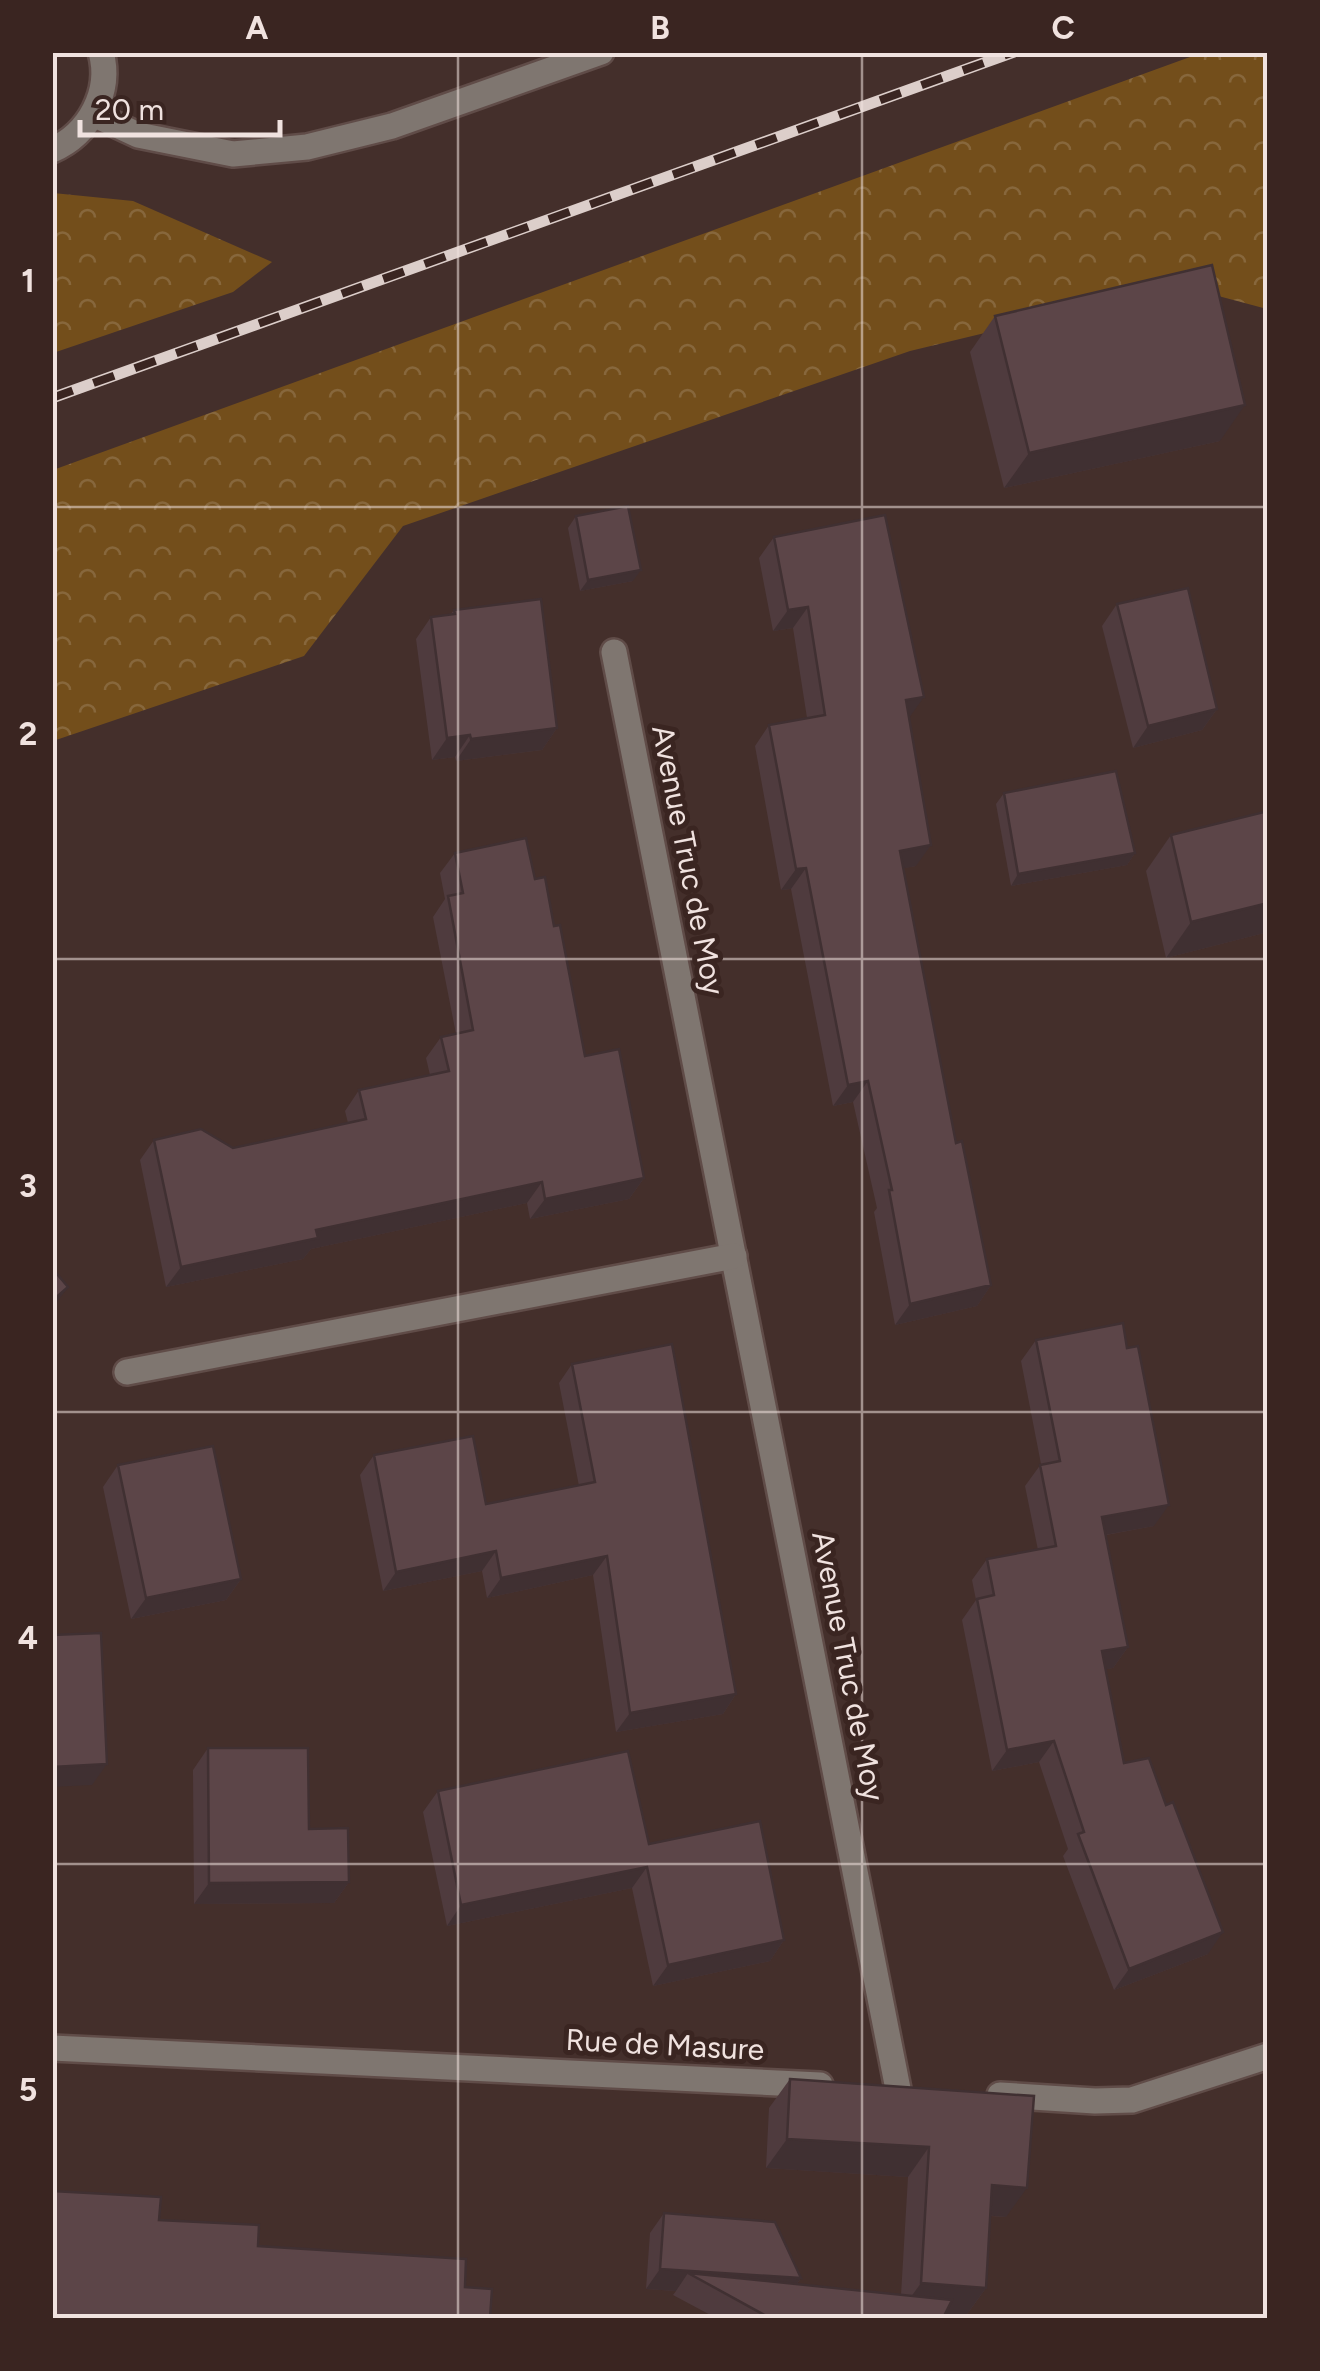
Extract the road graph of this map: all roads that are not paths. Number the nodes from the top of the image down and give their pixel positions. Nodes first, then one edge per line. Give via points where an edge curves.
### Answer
1 (101, 52) edge
2 (600, 52) edge
3 (93, 114) junction
4 (52, 150) edge
5 (614, 652) dead end
6 (734, 1256) junction
7 (127, 1372) dead end
8 (52, 2048) edge
9 (1268, 2056) edge
10 (839, 2086) edge
11 (897, 2089) edge
12 (972, 2094) edge

1 - 3 street via 102,89
2 - 3 street via 392,126 307,147 232,154 138,135
3 - 4 street via 79,134
5 - 6 street, Avenue Truc de Moy
6 - 7 street
6 - 11 street, Avenue Truc de Moy
8 - 10 street, Rue de Masure
9 - 12 street via 1132,2100

